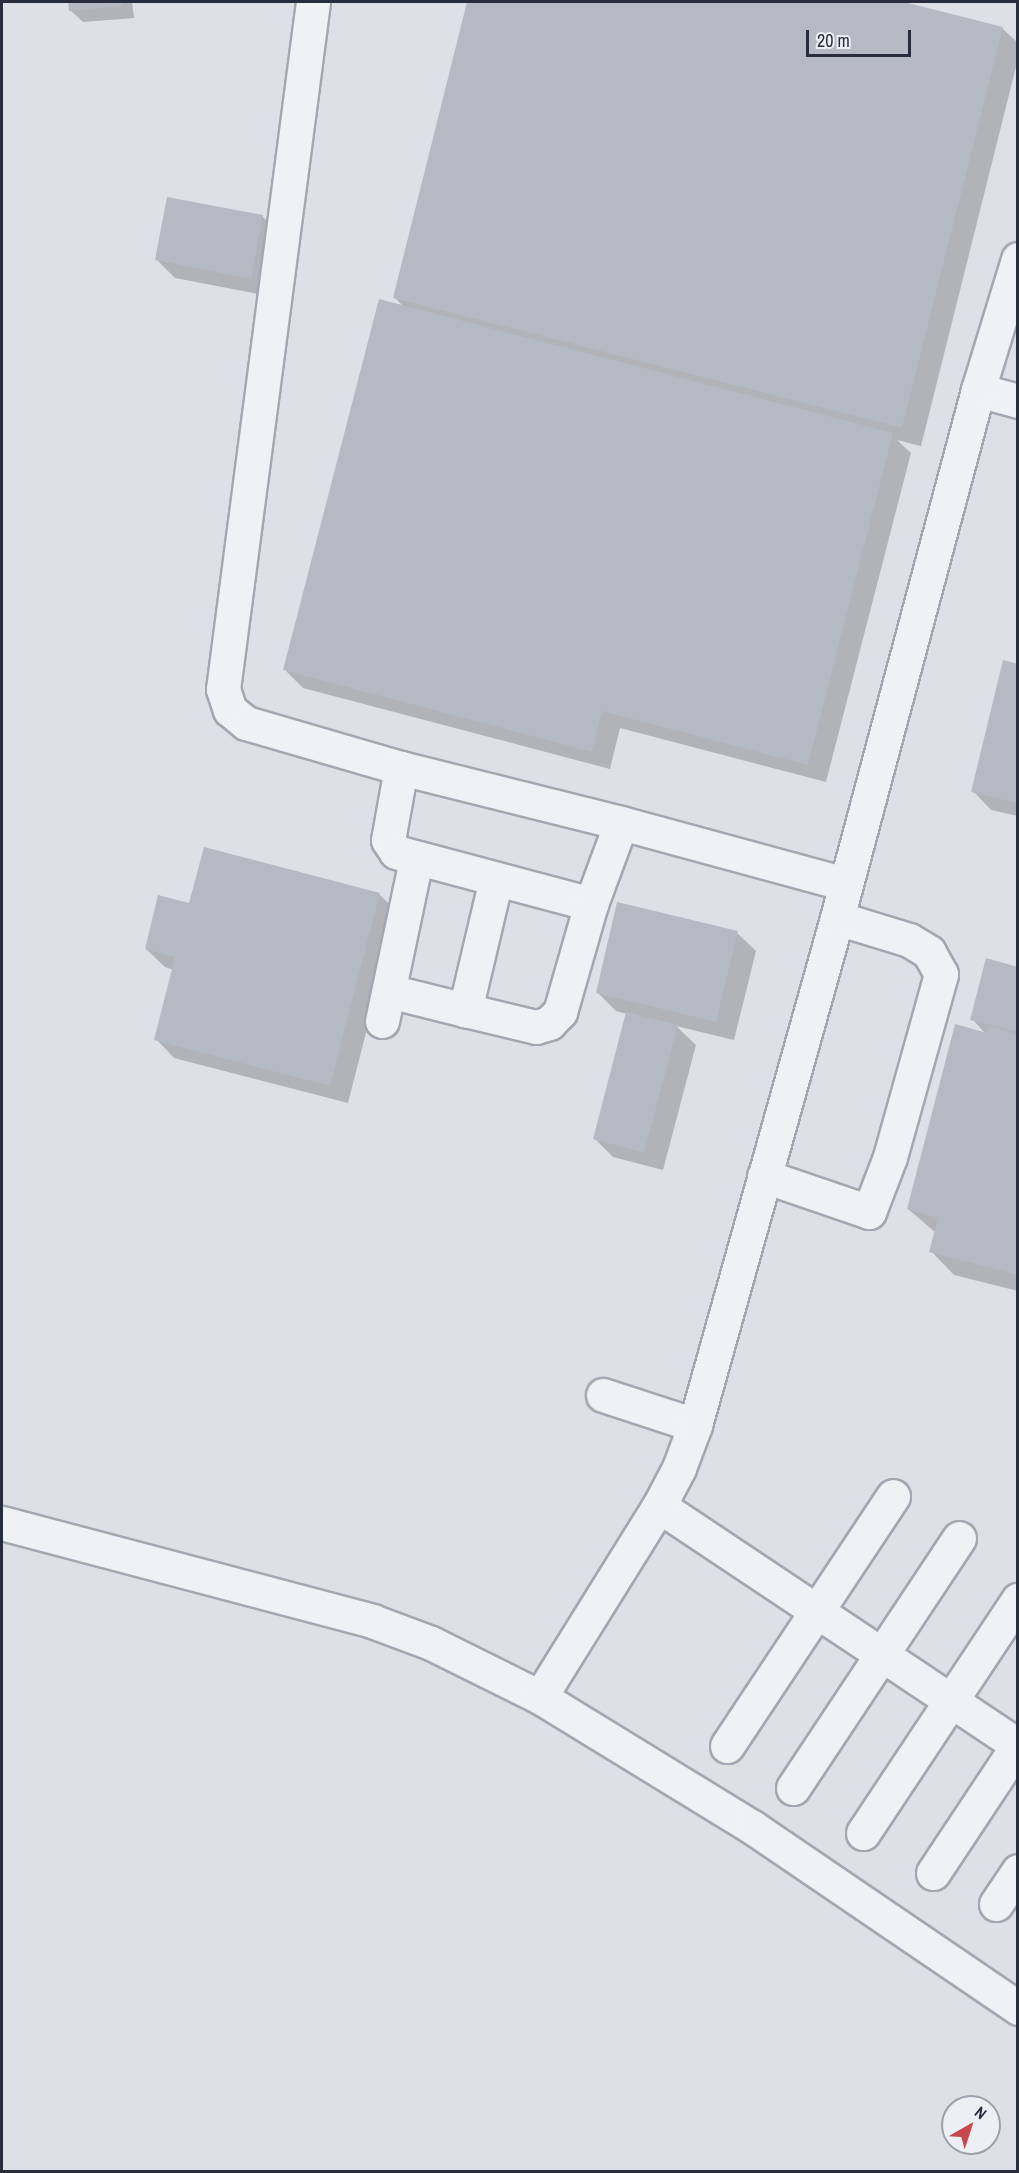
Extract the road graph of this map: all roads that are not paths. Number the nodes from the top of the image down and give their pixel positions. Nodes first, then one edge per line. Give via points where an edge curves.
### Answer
1 (313, 2) edge
2 (1017, 259) edge
3 (978, 390) junction
4 (1017, 401) edge
5 (401, 768) junction
6 (621, 823) junction
7 (416, 859) junction
8 (496, 879) junction
9 (845, 884) junction
10 (591, 904) junction
11 (837, 918) junction
12 (465, 1010) junction
13 (764, 1176) junction
14 (603, 1395) dead end
15 (695, 1425) junction
16 (893, 1496) dead end
17 (659, 1506) junction
18 (2, 1523) edge
19 (959, 1538) dead end
20 (1017, 1600) edge
21 (817, 1612) junction
22 (881, 1654) junction
23 (540, 1697) junction
24 (950, 1700) junction
25 (1017, 1745) edge
26 (727, 1746) dead end
27 (793, 1788) dead end
28 (863, 1833) dead end
29 (1017, 1871) edge
30 (933, 1874) dead end
31 (996, 1904) dead end
32 (1017, 2008) edge

1 - 5 street via 223,688 230,710 246,723
2 - 3 street
3 - 4 street
3 - 9 street
5 - 6 street
5 - 7 street via 388,840 396,852
6 - 9 street
6 - 10 street
7 - 8 street
7 - 12 street via 385,1006
8 - 10 street
8 - 12 street
9 - 11 street
10 - 12 street via 560,1012 549,1023 536,1027
11 - 13 street
11 - 13 street via 909,940 929,952 941,975 893,1145 869,1212
13 - 15 street
14 - 15 street
15 - 17 street
16 - 21 street
17 - 21 street
17 - 23 street
18 - 23 street via 372,1621 430,1643
19 - 22 street
20 - 24 street
21 - 22 street
21 - 26 street
22 - 24 street
22 - 27 street
23 - 32 street via 752,1827
24 - 25 street
24 - 28 street
25 - 30 street
29 - 31 street

